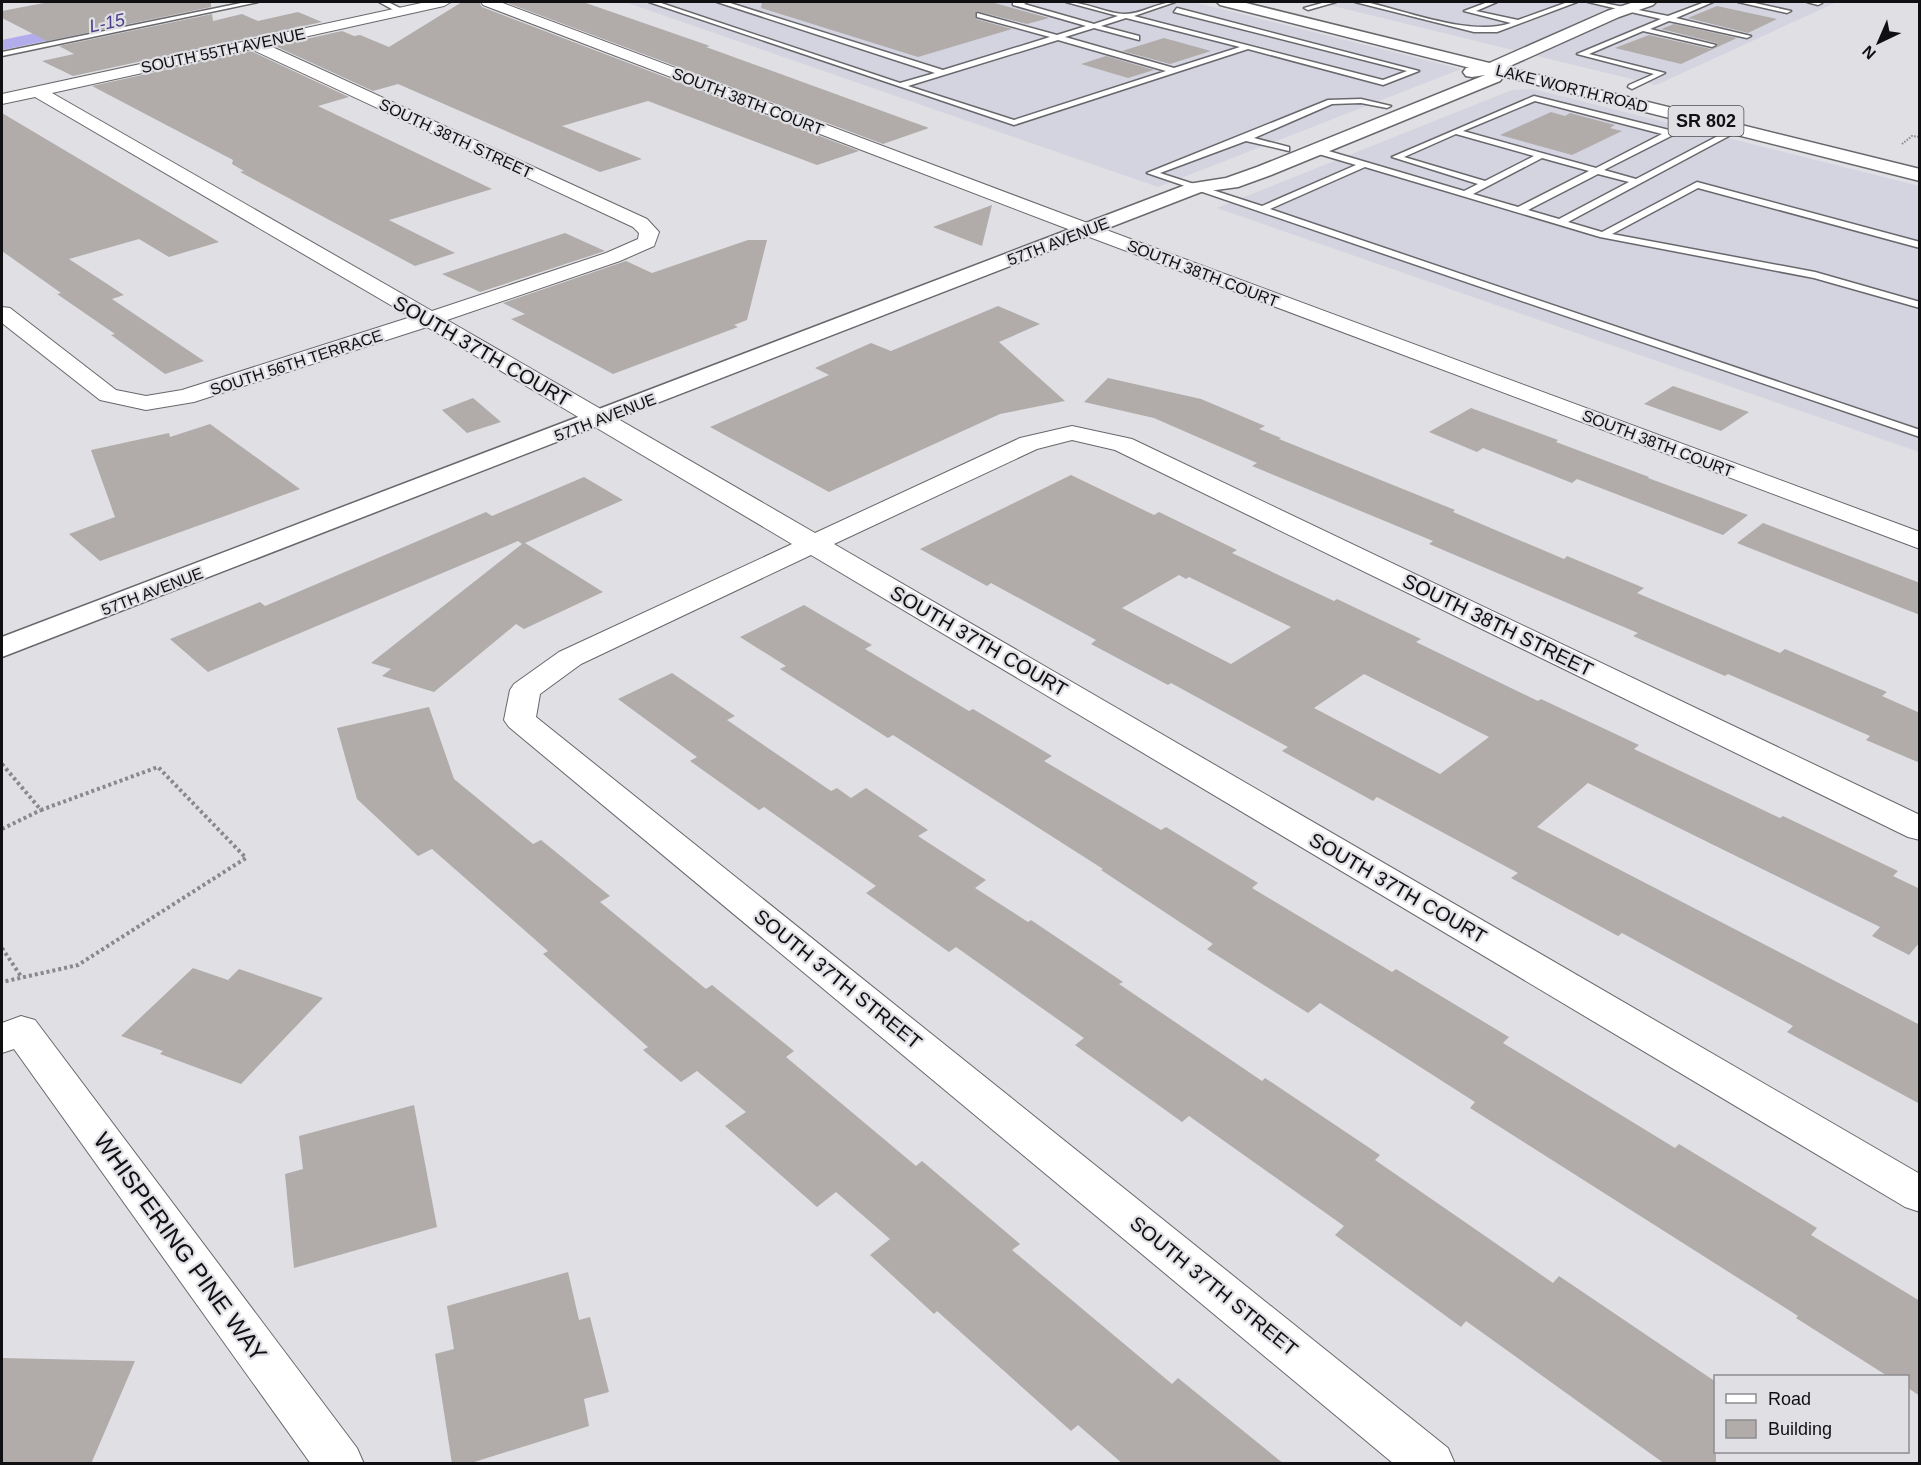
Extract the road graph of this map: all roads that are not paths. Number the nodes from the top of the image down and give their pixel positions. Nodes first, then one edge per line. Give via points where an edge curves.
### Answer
1 (254, 2) edge
2 (382, 2) edge
3 (444, 2) edge
4 (488, 2) edge
5 (652, 2) edge
6 (739, 2) edge
7 (1024, 2) edge
8 (1069, 2) edge
9 (1172, 2) edge
10 (1225, 2) edge
11 (1283, 2) edge
12 (1332, 2) edge
13 (1359, 2) edge
14 (1493, 2) edge
15 (1573, 2) edge
16 (1592, 2) edge
17 (1648, 2) edge
18 (1710, 2) edge
19 (1742, 2) edge
20 (723, 4) edge
21 (1308, 8) junction
22 (709, 9) dead end
23 (1627, 9) junction
24 (1177, 10) dead end
25 (402, 11) junction
26 (1788, 11) dead end
27 (689, 14) junction
28 (980, 15) dead end
29 (1125, 16) junction
30 (1668, 19) junction
31 (1518, 22) junction
32 (1094, 26) junction
33 (1642, 29) junction
34 (1747, 36) dead end
35 (1058, 37) junction
36 (1136, 38) dead end
37 (253, 44) junction
38 (1712, 45) dead end
39 (1248, 47) junction
40 (2, 54) edge
41 (1513, 57) junction
42 (1492, 68) junction
43 (1175, 71) junction
44 (943, 73) junction
45 (900, 86) junction
46 (1632, 87) junction
47 (37, 91) junction
48 (2, 99) edge
49 (1387, 106) junction
50 (1738, 129) junction
51 (1455, 131) junction
52 (1246, 138) junction
53 (1286, 149) junction
54 (1315, 150) junction
55 (1831, 152) junction
56 (1542, 155) junction
57 (1920, 158) edge
58 (1363, 165) junction
59 (1920, 168) edge
60 (1598, 171) junction
61 (1920, 174) edge
62 (1637, 182) junction
63 (1486, 184) junction
64 (1202, 186) junction
65 (1465, 194) junction
66 (1262, 209) junction
67 (1520, 210) junction
68 (1560, 222) junction
69 (1088, 230) junction
70 (1603, 235) junction
71 (647, 242) joint
72 (1920, 245) edge
73 (1920, 305) edge
74 (2, 313) edge
75 (430, 319) junction
76 (599, 420) junction
77 (1920, 434) edge
78 (1920, 541) edge
79 (815, 544) junction
80 (2, 648) edge
81 (1920, 830) edge
82 (11, 1034) edge
83 (1920, 1195) edge
84 (340, 1464) edge
85 (1431, 1464) edge

1 - 40 lane
2 - 25 lane
3 - 25 street, SOUTH 55TH AVENUE
4 - 69 street, SOUTH 38TH COURT
5 - 27 lane
6 - 20 lane
7 - 32 lane via 1015,4
8 - 29 lane
9 - 29 lane
10 - 42 street, LAKE WORTH ROAD / SR 802
11 - 21 street, LAKE WORTH ROAD / SR 802
12 - 21 lane
13 - 31 lane via 1474,30 1497,30
14 - 31 lane via 1468,11
15 - 31 lane
16 - 23 lane
17 - 23 street, 57TH AVENUE
18 - 30 lane
19 - 26 lane
20 - 44 lane
21 - 41 street, LAKE WORTH ROAD / SR 802
22 - 27 lane
23 - 30 lane
23 - 41 street, 57TH AVENUE
24 - 39 lane via 1415,71 1383,84
25 - 37 street, SOUTH 55TH AVENUE
27 - 45 lane
28 - 35 lane
29 - 32 lane
29 - 39 lane
30 - 33 lane
30 - 34 lane
32 - 35 lane
32 - 36 lane
33 - 38 lane
33 - 46 lane via 1581,54 1661,73
35 - 43 lane
35 - 44 lane
37 - 47 street, SOUTH 55TH AVENUE
37 - 71 street, SOUTH 38TH STREET via 640,223 649,232
39 - 43 lane
41 - 42 street, 57TH AVENUE
41 - 46 street, LAKE WORTH ROAD / SR 802
42 - 49 street, 57TH AVENUE
42 - 50 street, LAKE WORTH ROAD / SR 802
42 - 54 street, 57TH AVENUE via 1494,77
43 - 45 lane via 1014,123
44 - 45 lane
46 - 57 street, LAKE WORTH ROAD / SR 802
47 - 48 street, SOUTH 55TH AVENUE
47 - 75 street, SOUTH 37TH COURT
49 - 52 lane via 1361,101 1331,102
49 - 53 street, 57TH AVENUE
50 - 55 street, LAKE WORTH ROAD / SR 802
50 - 62 lane
51 - 56 lane
51 - 60 lane via 1534,98 1670,133
51 - 63 lane via 1396,158
52 - 53 lane
52 - 64 lane via 1151,173
53 - 64 street, 57TH AVENUE via 1209,178
54 - 58 lane
54 - 64 street, 57TH AVENUE via 1227,184
55 - 59 street
55 - 61 street, LAKE WORTH ROAD / SR 802
56 - 60 lane
56 - 63 lane
58 - 65 lane
58 - 66 lane
60 - 62 lane
60 - 67 lane
62 - 68 lane
63 - 65 lane
64 - 66 lane
64 - 69 street, 57TH AVENUE
65 - 67 lane
66 - 77 lane
67 - 68 lane
68 - 70 lane
69 - 76 street, 57TH AVENUE
69 - 78 street, SOUTH 38TH COURT
70 - 72 lane via 1697,185
70 - 73 lane via 1815,275
71 - 75 street, SOUTH 56TH TERRACE
74 - 75 street, SOUTH 56TH TERRACE via 108,394 146,403 206,391
75 - 76 street, SOUTH 37TH COURT
76 - 79 street, SOUTH 37TH COURT
76 - 80 street, 57TH AVENUE
79 - 81 street, SOUTH 38TH STREET via 1029,443 1072,433 1123,444
79 - 83 street, SOUTH 37TH COURT
79 - 85 street, SOUTH 37TH STREET via 570,658 525,690 520,720
82 - 84 street, WHISPERING PINE WAY

